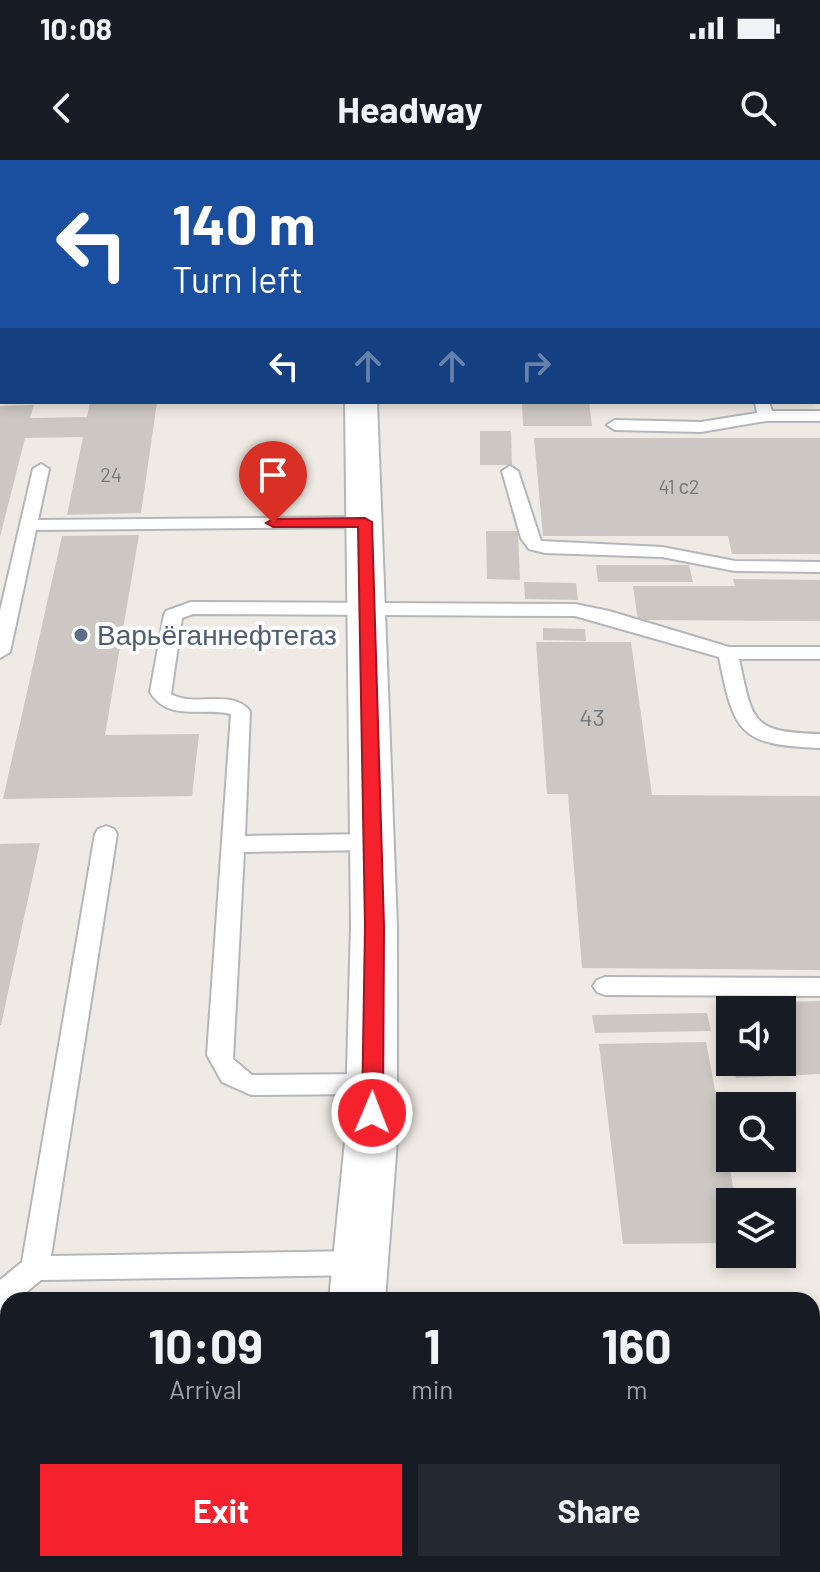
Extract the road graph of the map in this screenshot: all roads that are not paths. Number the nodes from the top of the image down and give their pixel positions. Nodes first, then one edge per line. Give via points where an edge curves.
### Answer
1 (361, 404) edge
2 (764, 409) edge
3 (820, 416) edge
4 (615, 425) dead end
5 (41, 469) dead end
6 (510, 471) dead end
7 (365, 522) junction
8 (29, 525) junction
9 (820, 567) edge
10 (367, 608) junction
11 (0, 652) edge
12 (728, 653) junction
13 (820, 653) edge
14 (820, 741) edge
15 (106, 834) dead end
16 (373, 842) junction
17 (234, 844) junction
18 (605, 986) dead end
19 (820, 987) edge
20 (373, 1084) junction
21 (35, 1268) junction
22 (358, 1282) edge
23 (6, 1292) edge

1 - 7 street
2 - 3 lane
2 - 4 lane via 701,427
5 - 8 lane
6 - 9 lane via 535,545 662,552 735,566
7 - 8 lane
7 - 10 street
8 - 11 lane
10 - 12 lane via 575,610
10 - 16 street
10 - 17 lane via 191,608 173,615 162,698 179,705 240,711
12 - 13 lane
12 - 14 lane via 740,707 758,735
15 - 21 lane
16 - 17 lane
16 - 20 street
17 - 20 lane via 219,1055 224,1070 251,1085
18 - 19 lane
20 - 22 street
21 - 22 lane
21 - 23 lane

